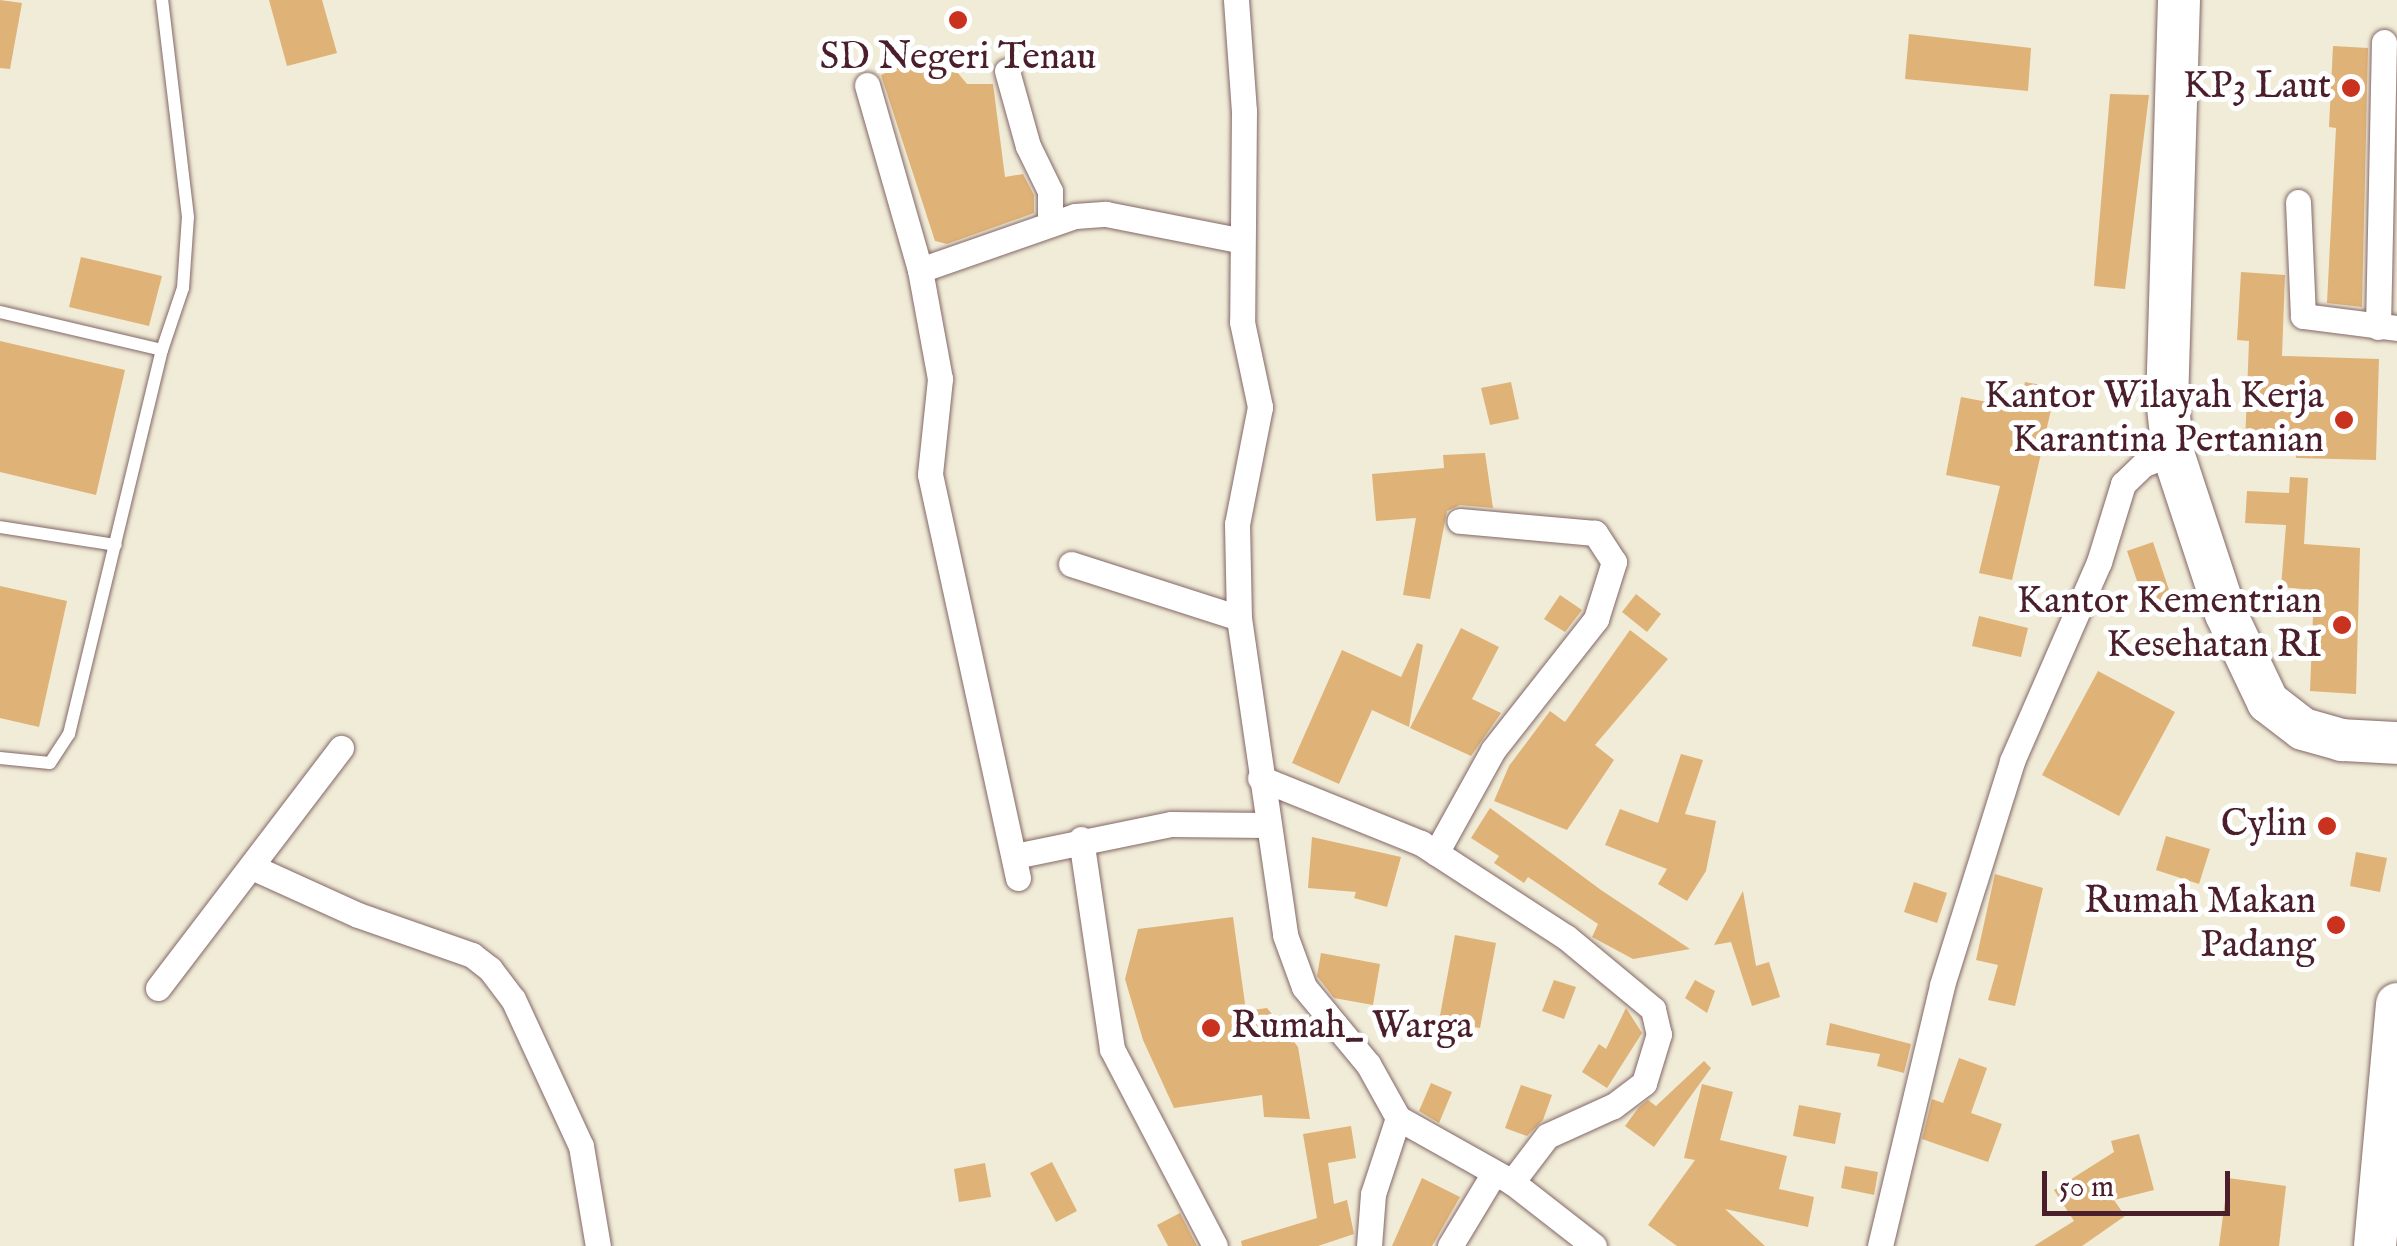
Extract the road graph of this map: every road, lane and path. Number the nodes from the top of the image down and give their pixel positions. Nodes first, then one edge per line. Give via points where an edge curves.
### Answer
1 (162, 0) edge
2 (1236, 0) edge
3 (2179, 0) edge
4 (2384, 42) dead end
5 (1008, 71) dead end
6 (867, 85) dead end
7 (2298, 202) dead end
8 (1050, 223) junction
9 (1240, 240) junction
10 (920, 270) junction
11 (0, 312) edge
12 (2387, 328) edge
13 (162, 350) junction
14 (2173, 453) junction
15 (1460, 521) dead end
16 (0, 526) edge
17 (116, 545) junction
18 (1070, 564) dead end
19 (1239, 618) junction
20 (2397, 743) edge
21 (340, 748) dead end
22 (0, 758) edge
23 (1260, 778) junction
24 (1267, 825) junction
25 (1081, 839) junction
26 (1436, 853) junction
27 (252, 867) junction
28 (158, 988) dead end
29 (2397, 1004) edge
30 (2397, 1081) edge
31 (1398, 1118) junction
32 (2378, 1152) junction
33 (1503, 1177) junction
34 (598, 1246) edge
35 (1215, 1246) edge
36 (1370, 1246) edge
37 (1450, 1246) edge
38 (1594, 1246) edge
39 (1880, 1246) edge
40 (2375, 1246) edge

1 - 13 lane via 189,260
2 - 9 street via 1244,110
3 - 14 highway via 2167,398
4 - 12 street
5 - 8 street via 1028,146 1050,190
6 - 10 street
7 - 12 street via 2303,316
8 - 9 street via 1106,214
8 - 10 street
9 - 19 street via 1242,322 1260,407 1237,524
10 - 25 street via 940,379 930,474 1016,867
11 - 13 lane
13 - 17 lane
14 - 20 highway via 2226,614 2268,702 2303,730
14 - 39 street via 2144,464 2123,484 2099,562 2012,761 1942,985
15 - 26 street via 1595,533 1612,554 1613,579 1596,619 1493,750
16 - 17 lane
17 - 22 lane via 62,750 50,763 31,766
18 - 19 street
19 - 23 street
21 - 27 street
23 - 24 street
23 - 26 street
24 - 25 street via 1171,824
24 - 31 street via 1285,936 1304,987 1368,1064
25 - 35 street via 1112,1048
26 - 33 street via 1566,937 1636,991 1657,1020 1644,1083 1547,1136
27 - 28 street
27 - 34 street via 358,916 472,955 490,969 513,999 581,1146
29 - 32 highway
30 - 32 lane
31 - 33 street
31 - 36 street via 1373,1194
32 - 40 highway
33 - 37 street
33 - 38 street

